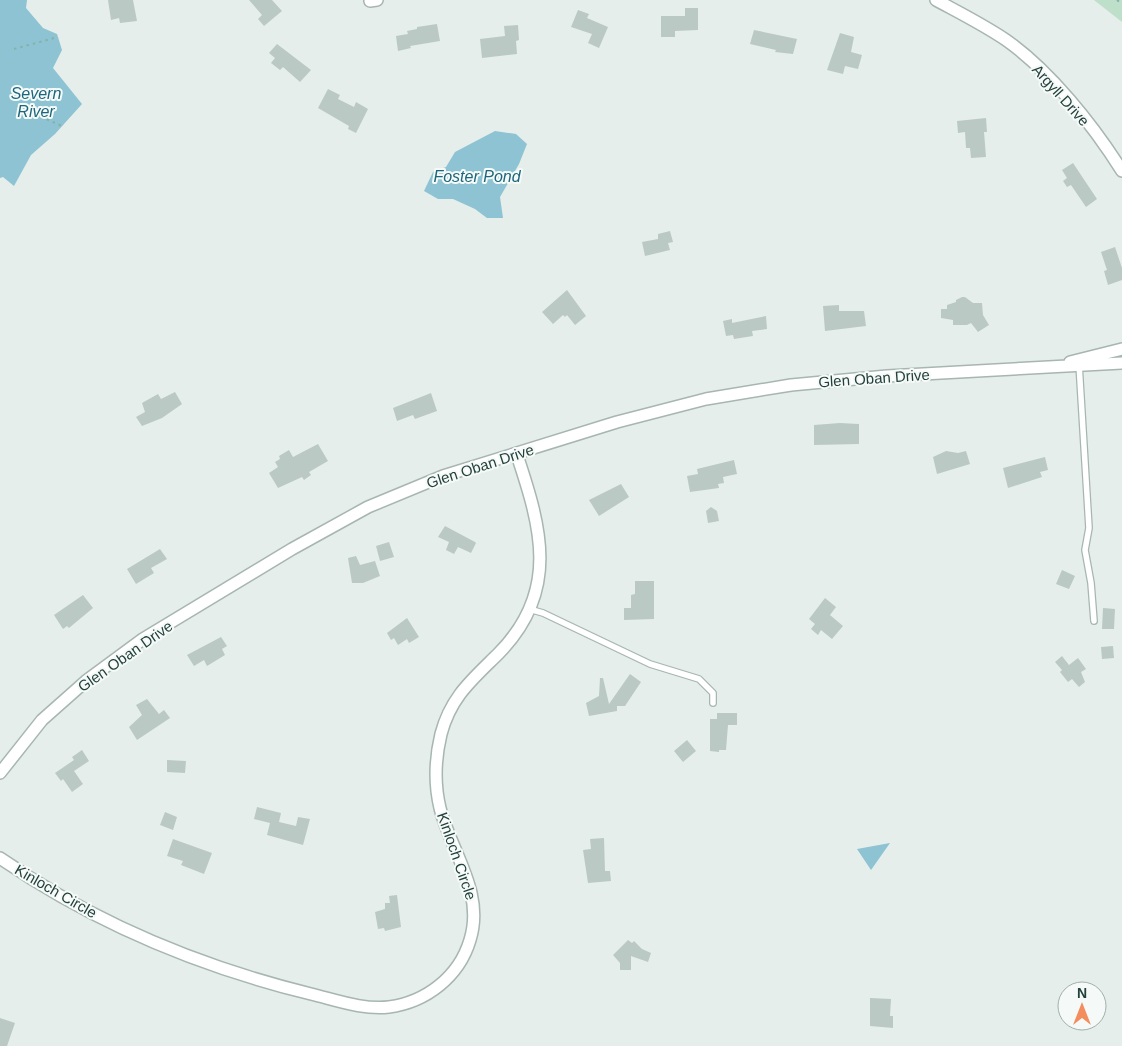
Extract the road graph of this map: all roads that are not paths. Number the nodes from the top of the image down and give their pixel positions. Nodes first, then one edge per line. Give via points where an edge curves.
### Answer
1 (936, 0) edge
2 (1122, 171) edge
3 (1122, 350) edge
4 (1079, 363) junction
5 (1122, 363) edge
6 (517, 454) junction
7 (529, 609) junction
8 (1094, 621) dead end
9 (712, 702) dead end
10 (0, 773) edge
11 (0, 858) edge

1 - 2 street, Argyll Drive via 1007,41 1046,74
3 - 4 street, Glen Oban Drive
4 - 5 street, Glen Oban Drive
4 - 6 street, Glen Oban Drive via 791,384 687,404
4 - 8 lane via 1089,528 1085,550
6 - 7 street, Kinloch Circle via 540,536 541,562
6 - 10 street, Glen Oban Drive via 443,476 368,507 143,639 86,681 42,720
7 - 9 lane via 543,612 650,664 699,679 713,693
7 - 11 street, Kinloch Circle via 501,651 468,682 450,708 442,731 436,756 436,785 441,810 469,882 474,908 471,939 459,965 441,985 414,1002 387,1007 357,1005 208,964 109,922

